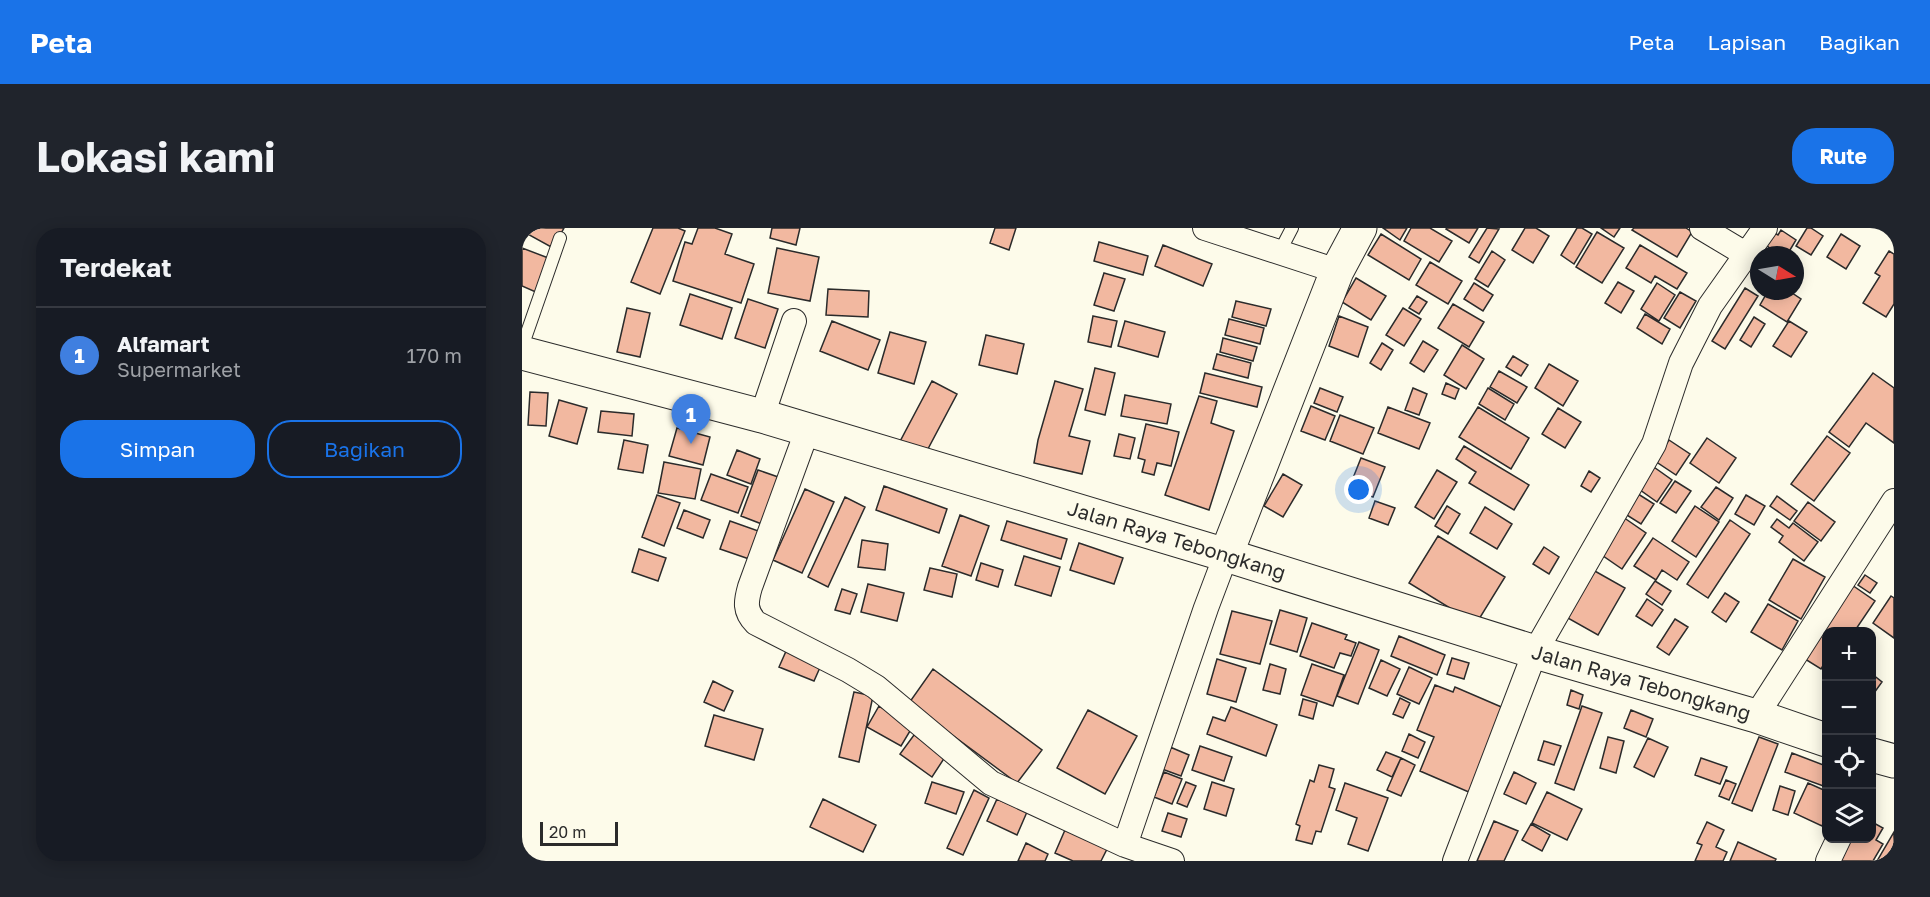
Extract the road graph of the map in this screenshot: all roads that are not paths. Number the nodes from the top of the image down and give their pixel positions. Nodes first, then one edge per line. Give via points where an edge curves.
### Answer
1 (1205, 228) edge
2 (1292, 228) edge
3 (1360, 228) edge
4 (1702, 228) edge
5 (1765, 228) edge
6 (560, 238) dead end
7 (1279, 253) junction
8 (1747, 255) junction
9 (1337, 271) junction
10 (794, 321) dead end
11 (522, 347) edge
12 (522, 353) edge
13 (762, 416) junction
14 (807, 431) junction
15 (1894, 501) edge
16 (1226, 555) junction
17 (1534, 652) junction
18 (1756, 716) junction
19 (1822, 738) edge
20 (1837, 843) edge
21 (1125, 845) junction
22 (1172, 861) edge
23 (1455, 861) edge
24 (1828, 861) edge

1 - 7 street
2 - 7 lane
3 - 9 main road
4 - 8 street
5 - 8 street
6 - 11 lane
7 - 9 street
8 - 17 street via 1710,306 1680,363 1654,444
9 - 16 main road
10 - 13 street
12 - 13 main road, Jalan Raya Tebongkang
13 - 14 main road, Jalan Raya Tebongkang
14 - 16 main road, Jalan Raya Tebongkang
14 - 21 street via 750,586 746,601 750,617 876,687 991,783
15 - 18 street
16 - 17 main road, Jalan Raya Tebongkang
16 - 21 street
17 - 18 main road, Jalan Raya Tebongkang
17 - 23 street
18 - 19 main road, Jalan Raya Tebongkang
20 - 24 street
21 - 22 street

